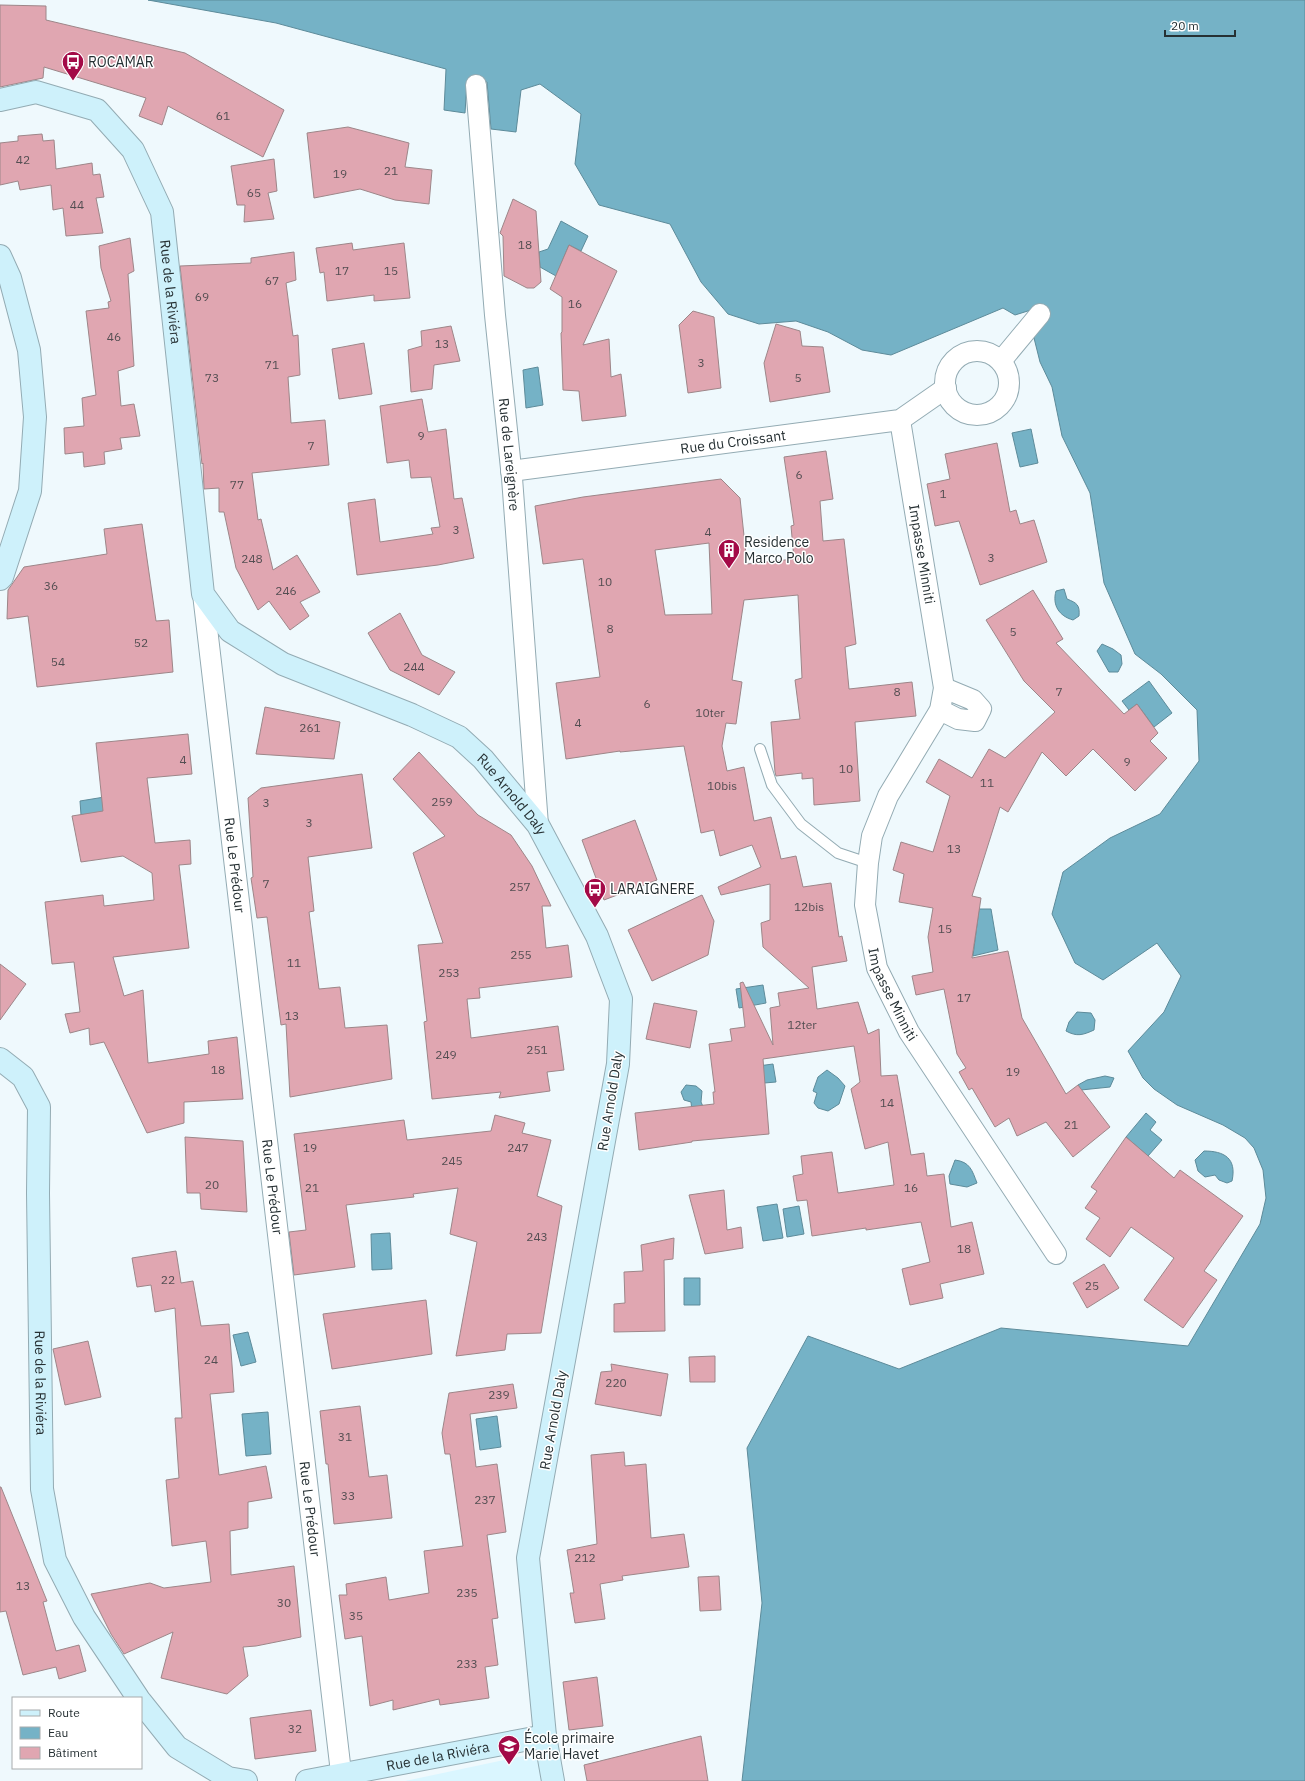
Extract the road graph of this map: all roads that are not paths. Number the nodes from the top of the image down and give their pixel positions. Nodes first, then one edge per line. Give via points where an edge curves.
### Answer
1 (476, 85) dead end
2 (0, 100) edge
3 (0, 256) edge
4 (1040, 314) dead end
5 (1001, 361) junction
6 (946, 388) junction
7 (900, 420) junction
8 (511, 471) junction
9 (0, 579) edge
10 (203, 594) junction
11 (944, 688) junction
12 (940, 710) junction
13 (760, 749) dead end
14 (538, 825) junction
15 (868, 863) junction
16 (0, 1059) edge
17 (1056, 1254) dead end
18 (137, 1697) edge
19 (142, 1703) edge
20 (545, 1736) junction
21 (341, 1778) edge
22 (246, 1781) edge
23 (307, 1781) edge
24 (553, 1781) edge

1 - 8 street, Rue de Lareignère
2 - 10 street, Rue de la Riviéra via 36,92 97,110 133,150 162,212
3 - 9 street via 10,278 29,350 35,416 30,491
4 - 5 street
5 - 6 street via 990,353 967,352 950,366
5 - 6 street via 1007,371 1007,395 998,407 988,413 970,414 960,409 950,399
6 - 7 street, Rue du Croissant
7 - 8 street, Rue du Croissant
7 - 11 street, Impasse Minniti
8 - 14 street, Rue de Lareignère
10 - 14 street, Rue Arnold Daly via 230,631 283,664 412,715 459,737 483,759
10 - 21 street, Rue Le Prédour
11 - 12 street, Impasse Minniti
11 - 12 street via 973,700 981,708 975,721 958,719
12 - 15 street, Impasse Minniti via 888,796 872,836
13 - 15 lane via 772,785 801,824 838,852
14 - 20 street, Rue Arnold Daly via 597,936 621,999 618,1064 528,1558
15 - 17 street, Impasse Minniti via 865,905 877,968 909,1032
16 - 18 street, Rue de la Riviéra via 23,1077 40,1107 38,1193 42,1490 55,1560 84,1617
19 - 22 street via 177,1747 228,1778
20 - 21 street, Rue de la Riviéra
20 - 24 street, Rue Arnold Daly
21 - 23 street, Rue de la Riviéra

